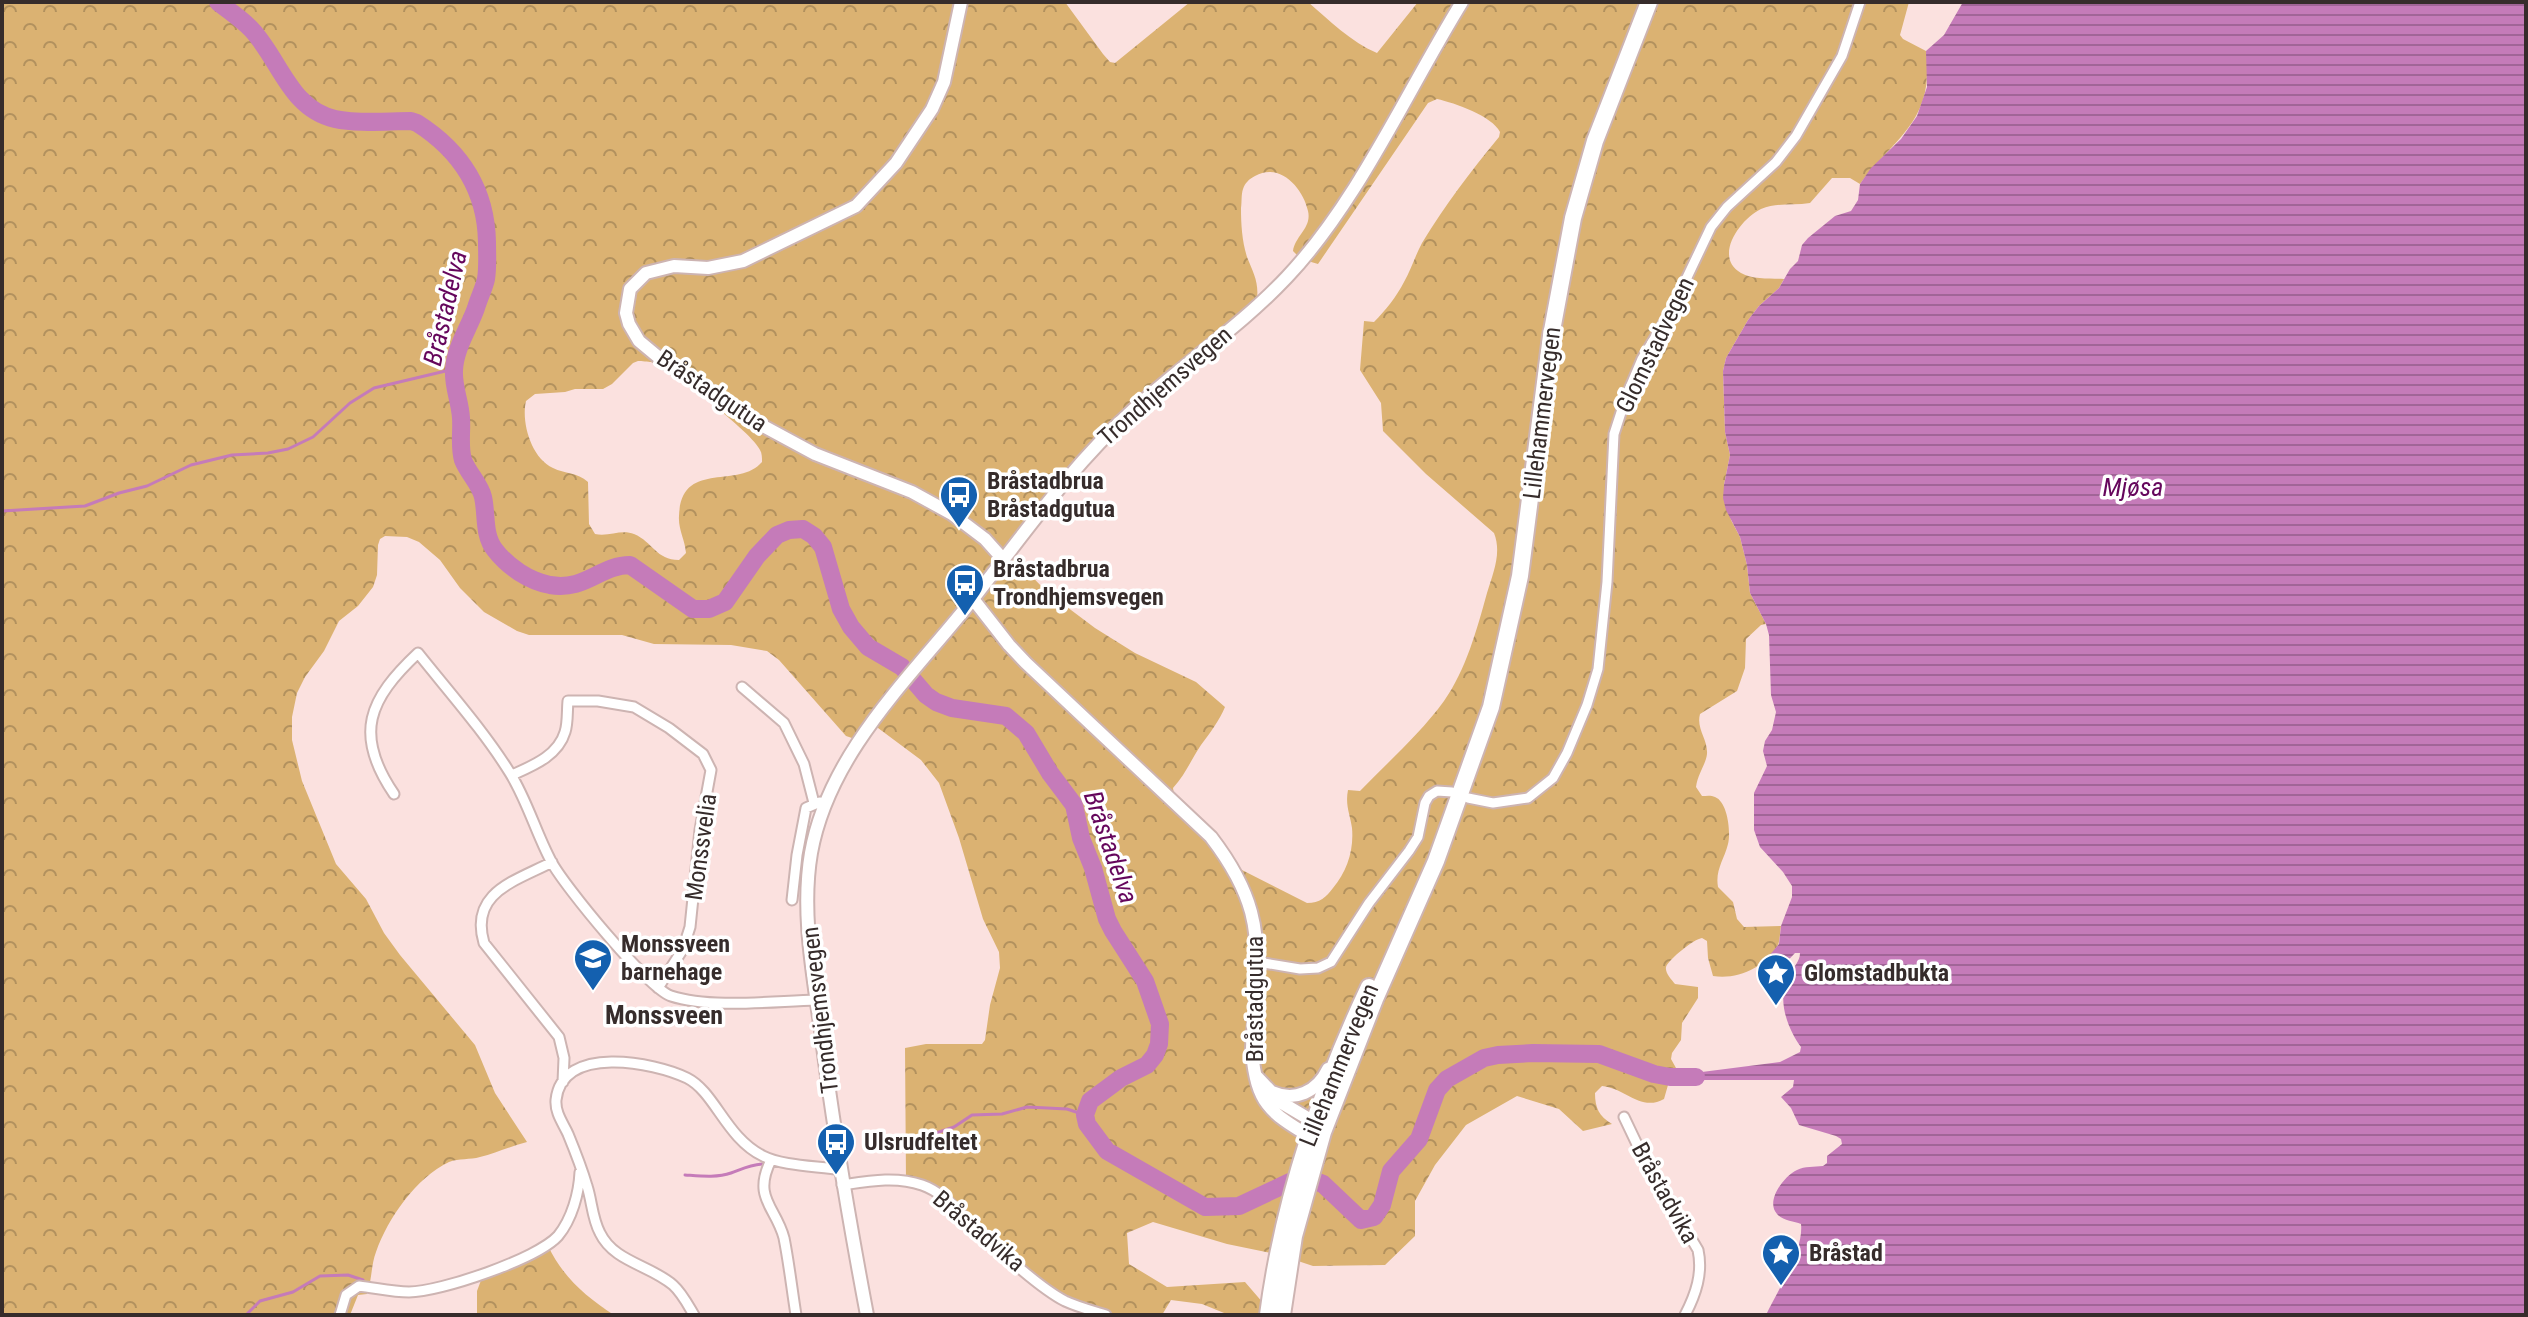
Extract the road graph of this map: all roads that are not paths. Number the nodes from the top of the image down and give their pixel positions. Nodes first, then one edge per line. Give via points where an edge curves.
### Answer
1 (961, 2) edge
2 (1462, 2) edge
3 (1649, 2) edge
4 (1860, 2) edge
5 (1002, 558) junction
6 (973, 599) junction
7 (742, 687) dead end
8 (512, 775) junction
9 (1452, 792) dead end
10 (394, 794) dead end
11 (1468, 798) dead end
12 (821, 802) junction
13 (1447, 828) junction
14 (552, 862) junction
15 (792, 900) dead end
16 (1258, 962) junction
17 (658, 988) junction
18 (816, 1000) junction
19 (1348, 1034) junction
20 (1257, 1077) junction
21 (563, 1082) junction
22 (1272, 1092) junction
23 (1624, 1117) dead end
24 (1315, 1130) junction
25 (771, 1160) junction
26 (581, 1169) junction
27 (841, 1170) junction
28 (842, 1185) junction
29 (1289, 1235) junction
30 (340, 1315) edge
31 (694, 1315) edge
32 (796, 1315) edge
33 (867, 1315) edge
34 (1106, 1315) edge
35 (1268, 1315) edge
36 (1282, 1315) edge
37 (1685, 1315) edge

1 - 5 main road, Bråstadgutua via 944,82 932,109 896,163 856,206 743,261 646,273 630,289 626,313 639,341 727,403 789,442 952,514
2 - 5 main road, Trondhjemsvegen via 1347,197 1291,272 1106,436
3 - 13 highway, Lillehammervegen via 1595,141 1573,218 1551,336 1512,619 1491,707
4 - 11 street, Glomstadvegen via 1842,56 1796,136 1711,227 1633,380 1614,434 1598,669 1577,732 1553,778 1528,798 1493,803
5 - 6 main road, Trondhjemsvegen
6 - 12 main road, Trondhjemsvegen via 878,716
6 - 16 main road, Bråstadgutua via 1026,663 1211,837 1244,888
7 - 12 street via 784,723
8 - 10 street via 418,653 382,691 372,717 377,764
8 - 14 street
8 - 17 street, Monssvelia via 540,762 557,746 565,733 568,701 634,707 703,754 711,770 690,927 683,949
9 - 16 street via 1429,796 1418,837 1331,962 1300,969
12 - 15 street, Trondhjemsvegen via 806,808
12 - 18 main road, Trondhjemsvegen via 807,901
13 - 19 highway, Lillehammervegen
13 - 24 highway, Lillehammervegen
14 - 17 street via 608,935
14 - 21 street via 487,900 480,928 484,943 559,1037
16 - 20 main road, Bråstadgutua via 1252,1044
17 - 18 street via 668,996 711,1003
18 - 27 main road, Trondhjemsvegen
19 - 22 main road via 1317,1085 1298,1096
19 - 24 highway, Lillehammervegen
20 - 22 main road, Bråstadgutua
20 - 24 main road, Bråstadgutua via 1261,1096 1277,1116
21 - 25 street via 577,1070 606,1060 689,1079 740,1141
21 - 26 street via 556,1101 558,1115
22 - 24 main road, Bråstadgutua
23 - 37 street, Bråstadvika via 1698,1250 1699,1278
24 - 29 highway, Lillehammervegen
25 - 27 street
25 - 32 street via 765,1196 783,1235
26 - 30 street via 565,1226 542,1247 498,1268 429,1289 359,1286 346,1295
26 - 31 street via 607,1244 673,1285
27 - 28 main road, Trondhjemsvegen
28 - 33 main road, Trondhjemsvegen
28 - 34 street, Bråstadvika via 898,1180 926,1186 1056,1295
29 - 35 highway, Lillehammervegen
29 - 36 highway, Lillehammervegen

